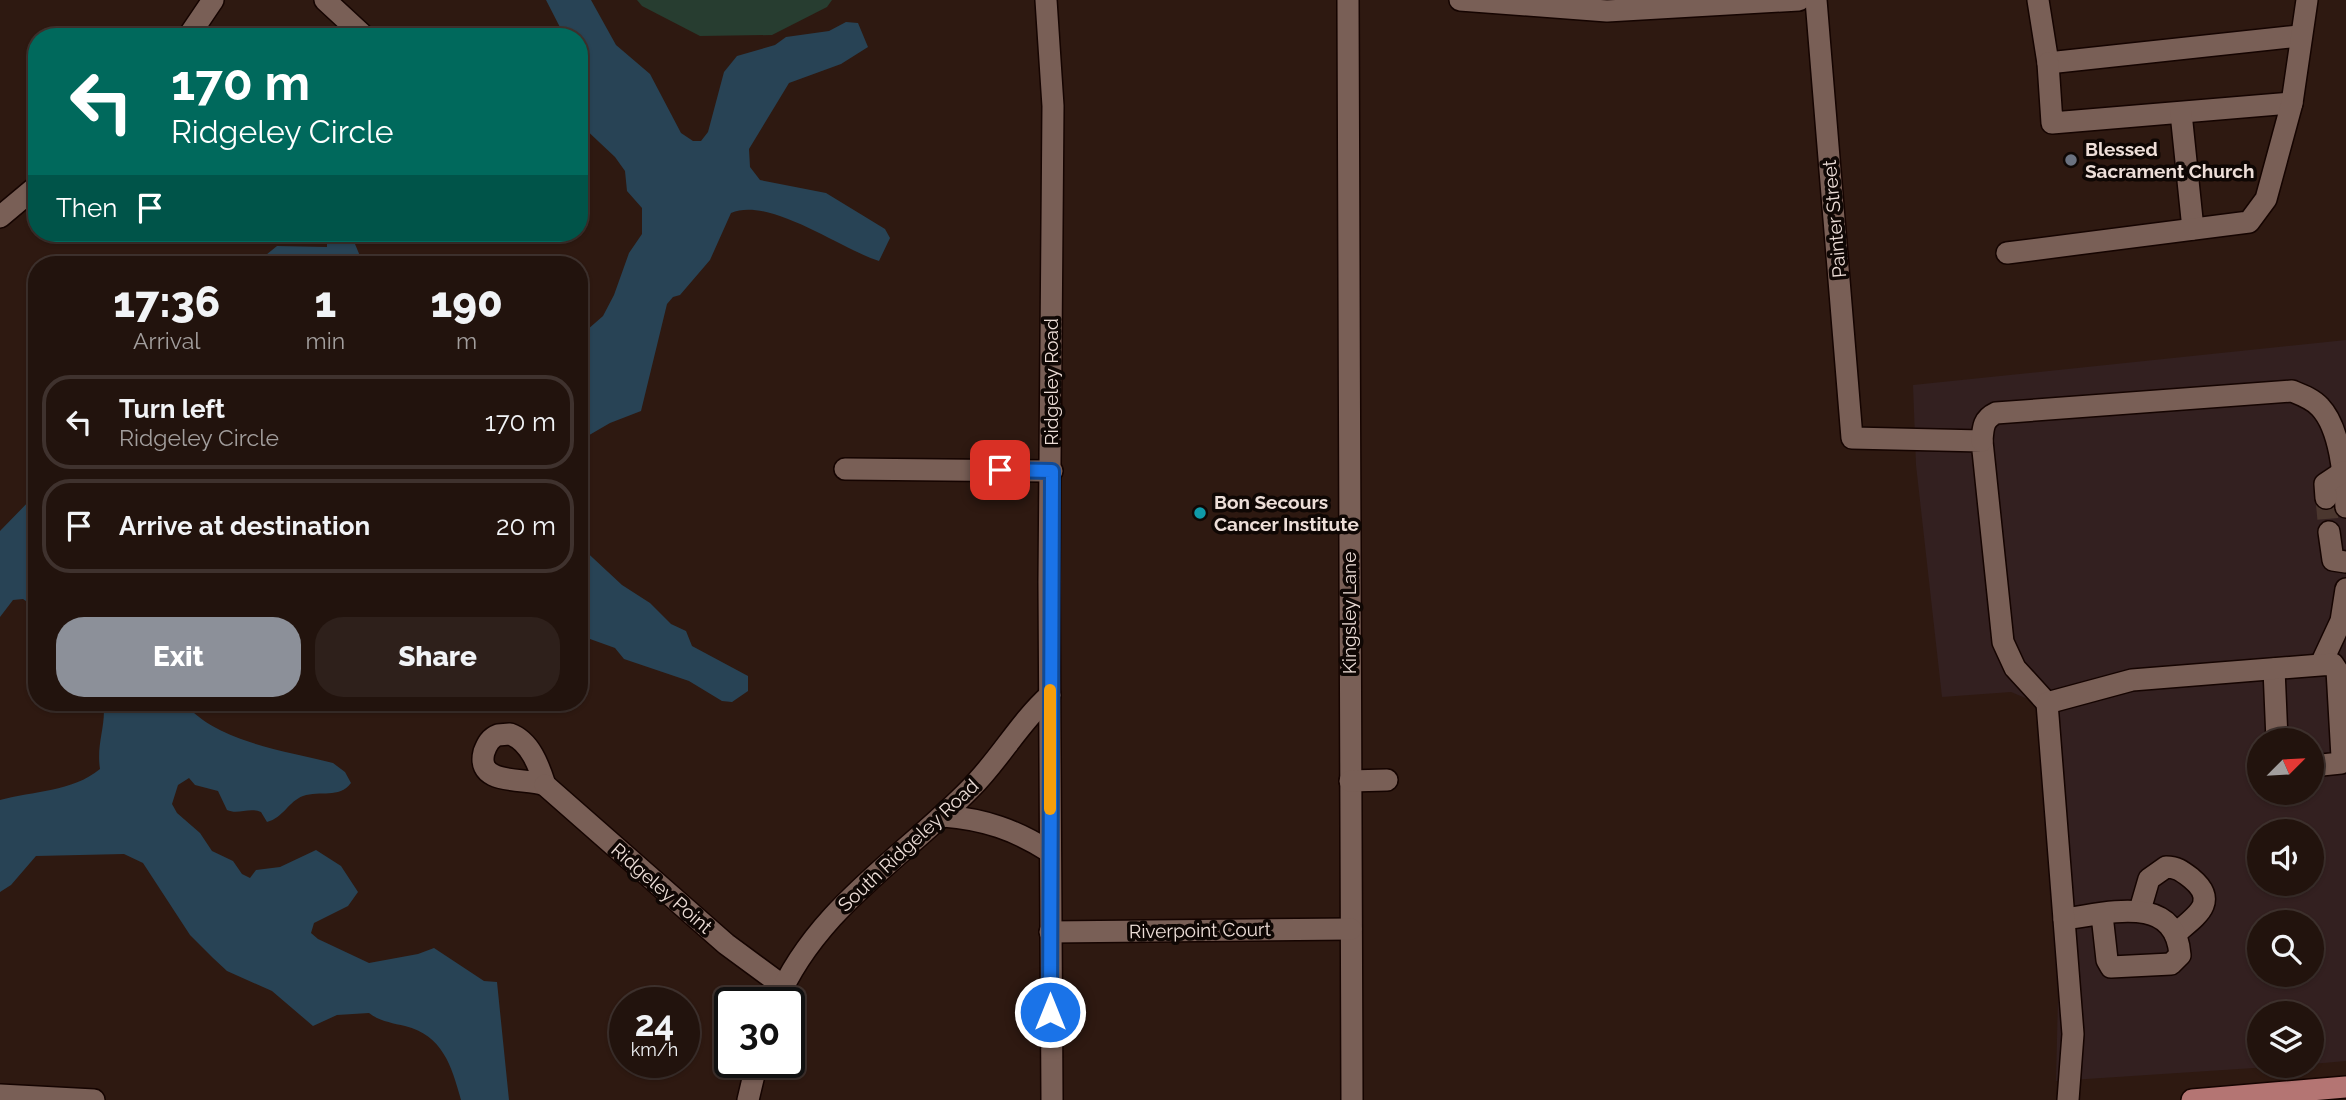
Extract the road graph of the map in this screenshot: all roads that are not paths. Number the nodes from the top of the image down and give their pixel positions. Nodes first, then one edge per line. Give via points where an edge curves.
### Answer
1 (213, 0) edge
2 (324, 0) edge
3 (1046, 0) edge
4 (1348, 0) edge
5 (1460, 0) edge
6 (1798, 0) edge
7 (1816, 0) edge
8 (2038, 0) edge
9 (2307, 0) edge
10 (194, 28) edge
11 (355, 28) edge
12 (2299, 36) junction
13 (2048, 63) junction
14 (2292, 103) junction
15 (2181, 113) junction
16 (28, 194) edge
17 (0, 217) edge
18 (2193, 229) junction
19 (2007, 253) dead end
20 (1982, 441) junction
21 (845, 469) dead end
22 (1052, 471) junction
23 (2343, 472) junction
24 (2326, 498) tunnel mouth
25 (2346, 507) tunnel mouth
26 (2329, 532) tunnel mouth
27 (2346, 562) edge
28 (2346, 589) edge
29 (2321, 664) junction
30 (2274, 669) junction
31 (1050, 695) junction
32 (2048, 704) junction
33 (2276, 728) edge
34 (2324, 765) edge
35 (1387, 780) dead end
36 (1350, 781) junction
37 (545, 785) dead end
38 (943, 816) junction
39 (1050, 852) junction
40 (2140, 910) junction
41 (2102, 915) junction
42 (2064, 919) junction
43 (1351, 929) junction
44 (1050, 932) junction
45 (2175, 934) junction
46 (772, 987) edge
47 (783, 987) edge
48 (753, 1078) edge
49 (2346, 1087) edge
50 (0, 1096) edge
51 (2296, 1096) edge
52 (94, 1100) edge
53 (748, 1100) edge
54 (1052, 1100) edge
55 (1352, 1100) edge
56 (2068, 1100) edge
57 (2192, 1100) edge

1 - 10 street
2 - 11 street
3 - 22 street, Ridgeley Road via 1053,106
4 - 36 street, Kingsley Lane
5 - 6 street via 1607,12
7 - 20 street, Painter Street via 1852,438
8 - 13 street
9 - 12 street
12 - 13 street
12 - 14 street
13 - 15 street via 2052,124
14 - 15 street
14 - 18 street via 2266,199 2249,222
15 - 18 street
16 - 17 street
18 - 19 street
20 - 23 street via 1983,426 1996,413 2292,391 2321,408 2331,425
20 - 32 street via 2003,642 2015,668
21 - 22 street
22 - 31 street, Ridgeley Road
23 - 24 street via 2325,484
23 - 25 street
26 - 27 street via 2333,560
28 - 29 street via 2341,621
29 - 30 street
29 - 34 street via 2336,667 2342,757 2341,763
30 - 32 street via 2132,680
30 - 33 street
31 - 38 street, South Ridgeley Road
31 - 39 street, Ridgeley Road
32 - 42 street
35 - 36 street
36 - 43 street, Kingsley Lane
37 - 46 street, Ridgeley Point
38 - 39 street via 1001,825
38 - 47 street, South Ridgeley Road via 863,884 815,936
39 - 44 street, Ridgeley Road
40 - 41 street
40 - 45 street via 2165,920
40 - 45 street via 2149,879 2165,867 2181,870 2206,897 2202,909
41 - 42 street
41 - 45 street via 2111,967 2171,964 2180,955
42 - 56 street via 2073,1034
43 - 44 street, Riverpoint Court
43 - 55 street, Kingsley Lane
44 - 54 street, Ridgeley Road
48 - 53 street
49 - 51 main road
50 - 52 street
51 - 57 main road

